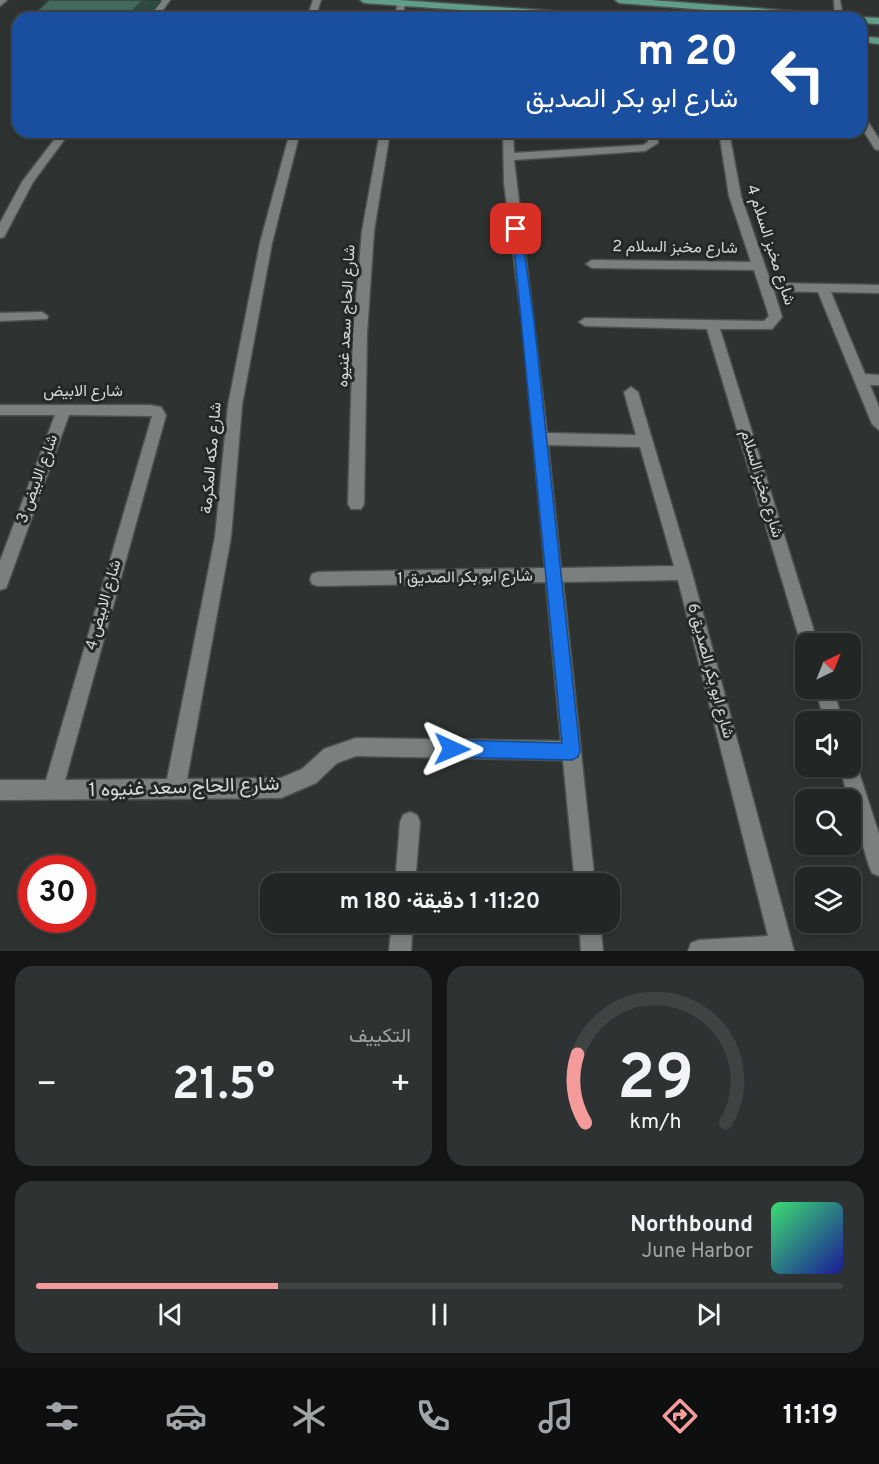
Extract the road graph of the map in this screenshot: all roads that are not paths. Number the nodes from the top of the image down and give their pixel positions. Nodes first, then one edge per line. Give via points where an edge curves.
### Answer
1 (364, 0) edge
2 (619, 0) edge
3 (401, 3) junction
4 (715, 3) edge
5 (400, 12) edge
6 (489, 12) edge
7 (784, 12) edge
8 (867, 128) edge
9 (61, 138) edge
10 (293, 138) edge
11 (383, 138) edge
12 (508, 138) edge
13 (653, 138) edge
14 (725, 138) edge
15 (879, 147) edge
16 (508, 157) junction
17 (0, 234) edge
18 (592, 264) dead end
19 (758, 266) junction
20 (765, 287) junction
21 (823, 288) junction
22 (879, 289) edge
23 (42, 316) dead end
24 (0, 317) edge
25 (585, 322) dead end
26 (712, 325) junction
27 (859, 379) junction
28 (879, 380) edge
29 (631, 392) dead end
30 (64, 409) junction
31 (0, 410) edge
32 (158, 421) joint
33 (879, 424) edge
34 (540, 439) junction
35 (645, 441) junction
36 (356, 504) dead end
37 (684, 573) junction
38 (554, 577) junction
39 (318, 579) dead end
40 (0, 583) edge
41 (807, 633) edge
42 (572, 751) junction
43 (851, 777) edge
44 (0, 790) edge
45 (52, 790) junction
46 (174, 790) junction
47 (410, 822) dead end
48 (879, 866) edge
49 (406, 873) edge
50 (584, 873) edge
51 (401, 933) edge
52 (590, 933) edge
53 (783, 948) edge
54 (400, 951) edge
55 (592, 951) edge
56 (699, 951) edge

1 - 3 main road
2 - 4 main road
3 - 5 street
3 - 6 main road
4 - 7 main road
8 - 15 street
9 - 17 street via 28,182
10 - 46 street, شارع مكه المكرمة via 266,243 235,405 223,537
11 - 36 street, شارع الحاج سعد غنيوه via 368,231 360,333
12 - 16 street
13 - 16 street via 653,143 645,148
14 - 19 street, شارع مخبز السلام 4 via 735,196
16 - 34 street
18 - 19 street, شارع مخبز السلام 2
19 - 20 street, شارع مخبز السلام 4
20 - 21 street
20 - 26 street, شارع مخبز السلام 4 via 776,317 772,323
21 - 22 street
21 - 27 street
23 - 24 street
25 - 26 street, شارع مخبز السلام 4
26 - 41 street, شارع مخبز السلام
27 - 28 street
27 - 33 street
29 - 35 street, شارع ابو بكر الصديق 6
30 - 31 street, شارع الابيض
30 - 32 street, شارع الابيض via 150,410 156,411
30 - 40 street, شارع الابيض 3
32 - 45 street, شارع الابيض 4
34 - 35 street
34 - 38 street
35 - 37 street, شارع ابو بكر الصديق 6
37 - 38 street, شارع ابو بكر الصديق 1
37 - 53 street, شارع ابو بكر الصديق 6
38 - 39 street, شارع ابو بكر الصديق 1
38 - 42 street
42 - 46 street, شارع الحاج سعد غنيوه 1 via 356,747 331,756 309,776 281,788
42 - 50 street
43 - 48 street
44 - 45 street, شارع الحاج سعد غنيوه 1
45 - 46 street, شارع الحاج سعد غنيوه 1
47 - 49 street
51 - 54 street
52 - 55 street
53 - 56 street

